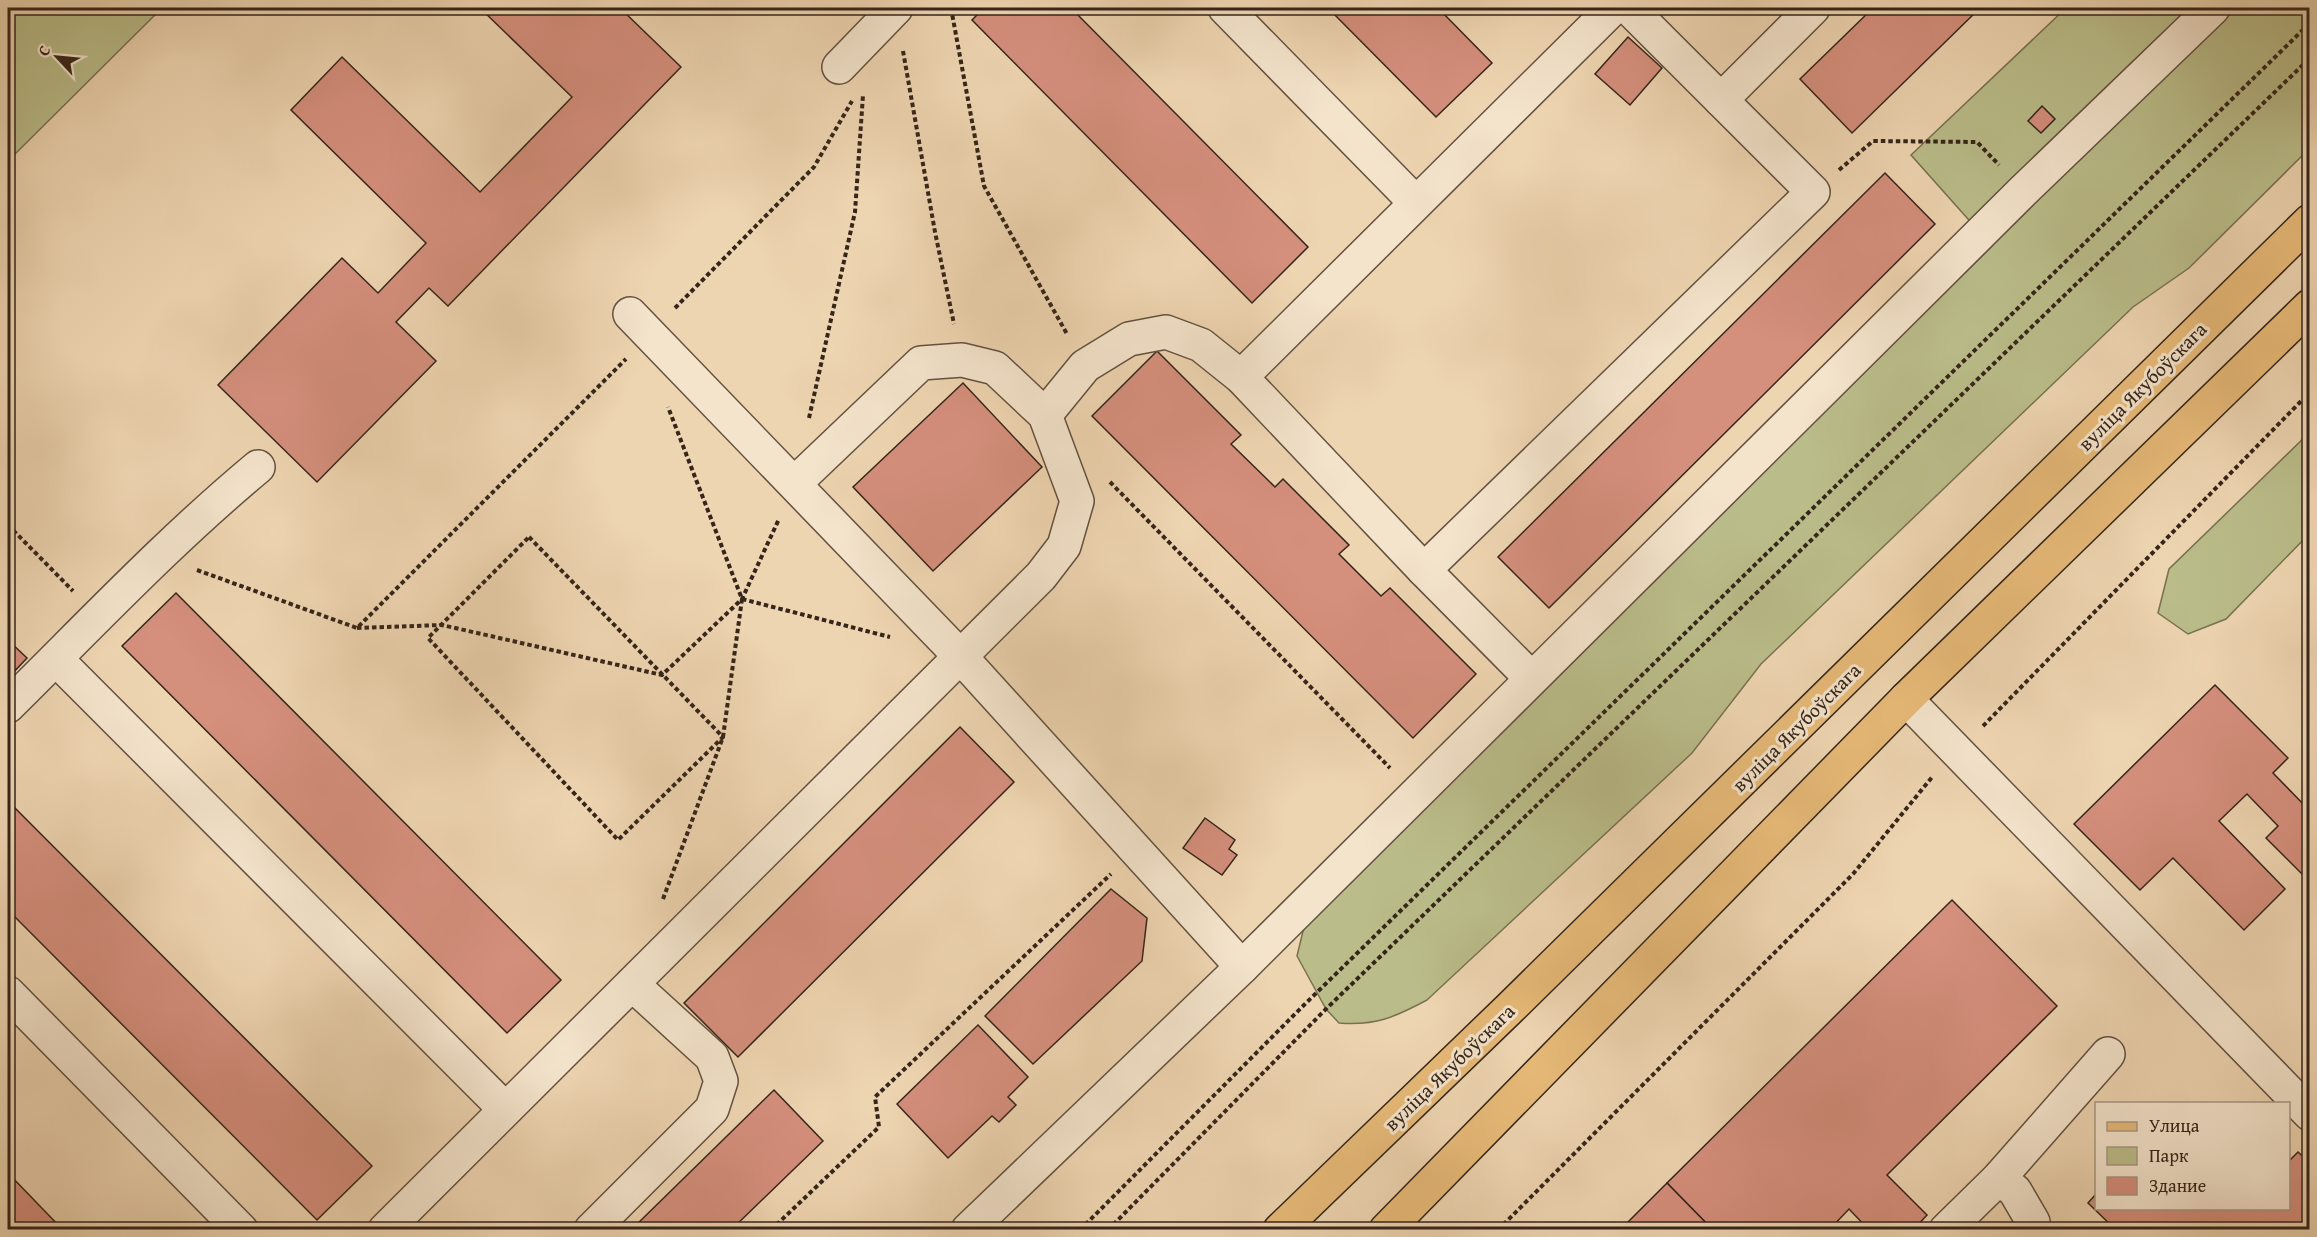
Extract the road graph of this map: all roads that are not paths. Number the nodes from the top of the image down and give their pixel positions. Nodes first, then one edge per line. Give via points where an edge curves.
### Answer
1 (896, 8) edge
2 (1225, 8) edge
3 (1612, 8) edge
4 (1629, 8) edge
5 (1813, 8) edge
6 (2213, 8) edge
7 (839, 67) dead end
8 (1721, 100) junction
9 (1415, 202) junction
10 (2310, 222) edge
11 (2310, 306) edge
12 (640, 324) road end
13 (1241, 376) junction
14 (1045, 415) junction
15 (258, 467) dead end
16 (795, 483) junction
17 (1424, 570) junction
18 (959, 655) junction
19 (56, 659) junction
20 (1531, 678) junction
21 (1906, 699) junction
22 (8, 706) edge
23 (1242, 967) junction
24 (633, 984) junction
25 (8, 993) edge
26 (2108, 1054) dead end
27 (505, 1109) junction
28 (2310, 1114) edge
29 (1999, 1178) junction
30 (241, 1230) edge
31 (385, 1230) edge
32 (591, 1230) edge
33 (968, 1230) edge
34 (1280, 1230) edge
35 (1386, 1230) edge
36 (1946, 1230) edge
37 (2031, 1230) edge

1 - 7 lane
2 - 9 lane
3 - 9 lane
4 - 8 lane
5 - 8 lane
6 - 20 lane
8 - 17 lane via 1813,192
9 - 13 lane
10 - 34 main road, вуліца Якубоўскага
11 - 21 main road
12 - 16 lane
13 - 14 lane via 1201,345 1166,332 1129,339 1085,366
13 - 17 lane
14 - 16 lane via 995,368 962,360 921,363
14 - 18 lane via 1077,501 1068,535 1041,576
15 - 19 lane via 219,499
16 - 18 lane
17 - 20 lane
18 - 23 lane
18 - 24 lane
19 - 22 lane
19 - 27 lane
20 - 23 lane
21 - 28 lane
21 - 35 main road
23 - 33 lane
24 - 27 lane
24 - 32 lane via 712,1057 721,1081 712,1109
25 - 30 lane
26 - 29 lane
27 - 31 lane
29 - 36 lane
29 - 37 lane via 2015,1191 2032,1222

